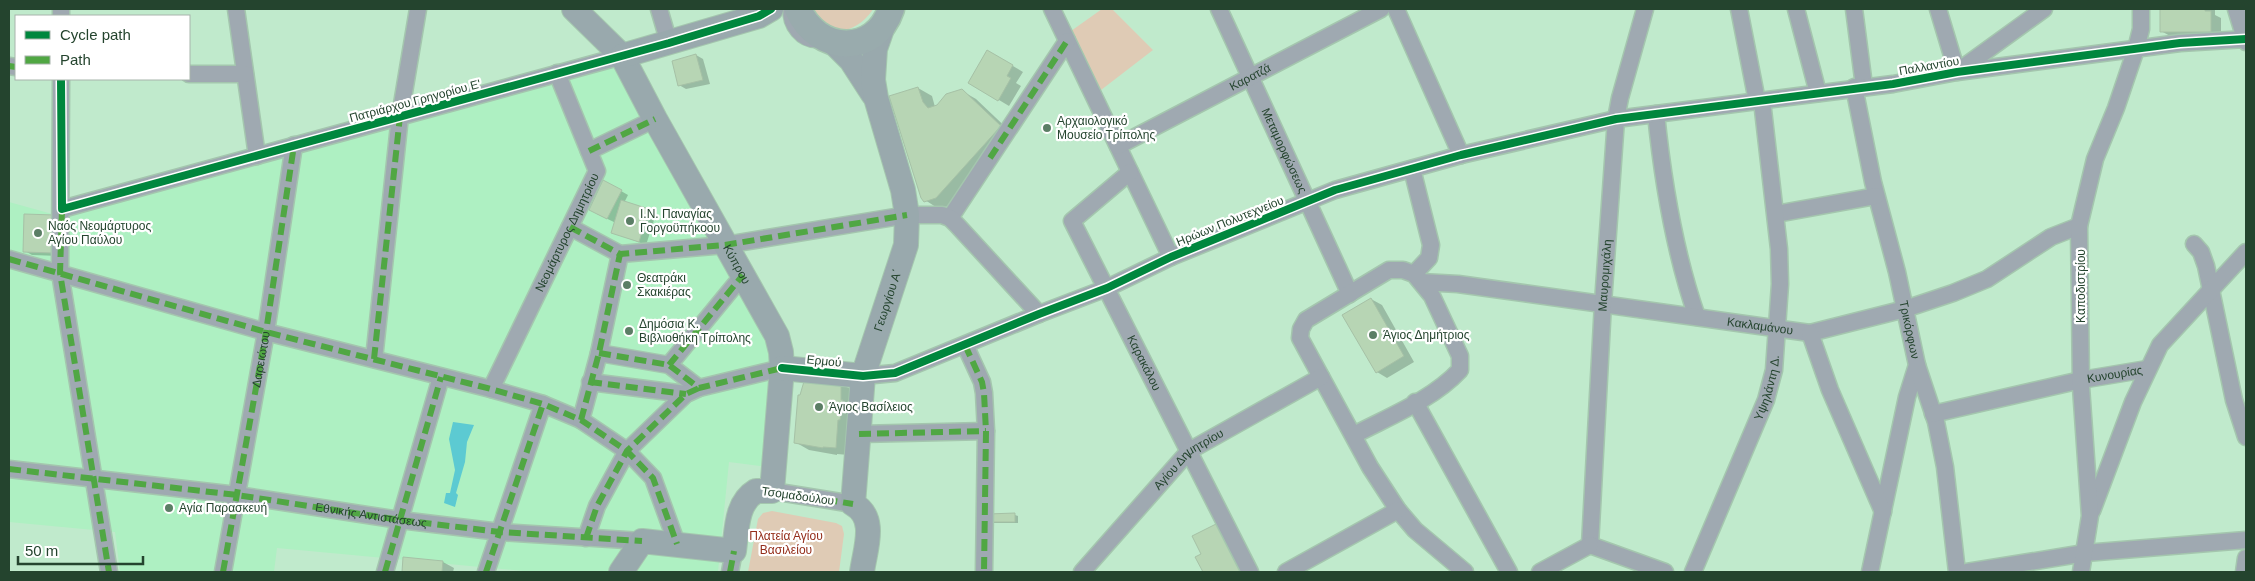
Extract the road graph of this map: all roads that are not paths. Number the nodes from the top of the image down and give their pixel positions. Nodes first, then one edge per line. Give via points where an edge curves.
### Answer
1 (236, 9) edge
2 (418, 9) edge
3 (574, 9) edge
4 (659, 9) edge
5 (771, 9) edge
6 (788, 9) edge
7 (798, 9) edge
8 (1052, 9) edge
9 (1219, 9) edge
10 (1381, 9) edge
11 (1396, 9) edge
12 (1645, 9) edge
13 (1739, 9) edge
14 (1796, 9) edge
15 (1854, 9) edge
16 (1938, 9) edge
17 (2044, 9) edge
18 (2141, 9) edge
19 (2236, 9) edge
20 (889, 14) edge
21 (2246, 40) edge
22 (830, 41) junction
23 (1067, 41) junction
24 (669, 43) junction
25 (2136, 49) junction
26 (622, 56) junction
27 (1957, 72) junction
28 (557, 73) junction
29 (190, 74) edge
30 (245, 74) junction
31 (1251, 76) junction
32 (61, 80) edge
33 (1859, 87) junction
34 (1818, 93) junction
35 (876, 98) junction
36 (1760, 101) junction
37 (1656, 114) junction
38 (400, 116) junction
39 (655, 119) junction
40 (1616, 119) junction
41 (294, 145) junction
42 (1118, 146) junction
43 (589, 151) junction
44 (1461, 155) junction
45 (257, 156) junction
46 (1412, 169) junction
47 (1130, 172) junction
48 (1876, 196) junction
49 (1308, 201) junction
50 (62, 209) junction
51 (1776, 214) junction
52 (907, 215) junction
53 (950, 218) junction
54 (2079, 226) junction
55 (570, 227) junction
56 (2194, 244) dead end
57 (725, 245) junction
58 (2246, 252) edge
59 (620, 254) junction
60 (1171, 257) junction
61 (9, 259) edge
62 (60, 273) junction
63 (742, 275) junction
64 (1418, 278) junction
65 (1107, 288) junction
66 (2212, 289) junction
67 (1350, 294) junction
68 (1603, 303) junction
69 (1904, 310) junction
70 (1039, 314) junction
71 (1697, 318) junction
72 (1777, 330) junction
73 (266, 332) junction
74 (1810, 333) junction
75 (966, 345) junction
76 (599, 353) junction
77 (374, 358) junction
78 (1917, 364) junction
79 (669, 366) junction
80 (782, 368) junction
81 (2147, 369) junction
82 (441, 376) junction
83 (863, 376) junction
84 (1321, 377) junction
85 (2081, 380) junction
86 (590, 382) junction
87 (491, 389) junction
88 (692, 391) junction
89 (1415, 402) junction
90 (543, 404) junction
91 (1933, 414) junction
92 (581, 420) junction
93 (986, 431) junction
94 (859, 434) junction
95 (1354, 435) junction
96 (2246, 437) edge
97 (628, 450) junction
98 (1189, 451) junction
99 (9, 469) edge
100 (93, 478) junction
101 (772, 491) junction
102 (238, 495) junction
103 (853, 504) junction
104 (1398, 510) junction
105 (1883, 512) junction
106 (2090, 516) junction
107 (400, 520) junction
108 (500, 532) junction
109 (586, 538) junction
110 (2246, 540) edge
111 (642, 541) junction
112 (677, 544) junction
113 (1590, 545) junction
114 (2085, 553) junction
115 (2246, 558) edge
116 (732, 561) edge
117 (109, 572) edge
118 (223, 572) edge
119 (385, 572) edge
120 (486, 572) edge
121 (621, 572) edge
122 (862, 572) edge
123 (984, 572) edge
124 (1082, 572) edge
125 (1250, 572) edge
126 (1286, 572) edge
127 (1465, 572) edge
128 (1509, 572) edge
129 (1540, 572) edge
130 (1665, 572) edge
131 (1693, 572) edge
132 (1870, 572) edge
133 (1957, 572) edge
134 (1967, 572) edge
135 (2081, 572) edge
136 (2244, 572) edge

1 - 30 street
2 - 38 street
3 - 26 main road, Κύπρου
4 - 24 street
5 - 24 main road, Πατριάρχου Γρηγορίου Ε' via 759,16
6 - 22 lane via 791,26 803,40 816,44
7 - 22 main road via 805,24 818,36
8 - 23 street
9 - 31 street, Μεταμορφώσεως
10 - 31 street, Καρατζά
11 - 44 street
12 - 40 street, Μαυρομιχάλη
13 - 36 street, Υψηλάντη Δ.
14 - 34 street
15 - 33 street, Τρικόρφων
16 - 27 street
17 - 27 street
18 - 25 street, Καποδιστρίου via 2141,30
19 - 21 street
20 - 22 main road via 873,35 860,41 847,44
20 - 35 main road, Γεωργίου Α΄ via 874,59
21 - 25 street, Παλλαντίου
22 - 35 main road, Γεωργίου Α΄ via 859,70
23 - 42 street
23 - 53 street
24 - 26 main road, Πατριάρχου Γρηγορίου Ε'
25 - 27 street, Παλλαντίου
25 - 54 street, Καποδιστρίου via 2095,159
26 - 28 street, Πατριάρχου Γρηγορίου Ε'
26 - 39 main road, Κύπρου
27 - 33 street, Παλλαντίου
28 - 38 street, Πατριάρχου Γρηγορίου Ε'
28 - 43 street, Νεομάρτυρος Δημητρίου
29 - 30 street
30 - 45 street
31 - 42 street, Καρατζά
31 - 49 street, Μεταμορφώσεως
32 - 50 street
33 - 34 street, Παλλαντίου
33 - 48 street, Τρικόρφων via 1864,144
34 - 36 street, Παλλαντίου
35 - 52 main road, Γεωργίου Α΄ via 903,190
36 - 37 street, Παλλαντίου
36 - 51 street, Υψηλάντη Δ.
37 - 40 street, Παλλαντίου
37 - 71 street via 1662,177 1688,294
38 - 41 street, Πατριάρχου Γρηγορίου Ε'
38 - 77 street
39 - 43 street
39 - 57 main road, Κύπρου
40 - 44 street, Ηρώων Πολυτεχνείου
40 - 68 street, Μαυρομιχάλη
41 - 45 street, Πατριάρχου Γρηγορίου Ε'
41 - 73 street, Δαρειώτου
42 - 47 street
43 - 55 street, Νεομάρτυρος Δημητρίου via 597,171
44 - 46 street, Ηρώων Πολυτεχνείου
45 - 50 street, Πατριάρχου Γρηγορίου Ε'
46 - 49 street, Ηρώων Πολυτεχνείου via 1335,190
46 - 64 street via 1431,245 1430,258
47 - 60 street
47 - 65 street, Καρακάλου via 1072,221
48 - 51 street
48 - 69 street, Τρικόρφων
49 - 60 street, Ηρώων Πολυτεχνείου
49 - 67 street, Μεταμορφώσεως
50 - 62 street
51 - 72 street, Υψηλάντη Δ. via 1780,284
52 - 53 street via 935,214
52 - 57 street
52 - 83 main road, Γεωργίου Α΄ via 906,245
53 - 70 street
54 - 69 street, Κακλαμάνου via 2051,237 1987,279
54 - 85 street, Καποδιστρίου
55 - 59 street
55 - 87 street, Νεομάρτυρος Δημητρίου
56 - 66 street via 2203,257
57 - 59 street
57 - 63 main road, Κύπρου
58 - 66 street, Κυνουρίας
59 - 76 street
60 - 65 street, Ηρώων Πολυτεχνείου
61 - 62 street
62 - 73 street
62 - 100 street
63 - 79 street
63 - 80 main road, Κύπρου via 777,336
64 - 67 street via 1403,270 1389,270
64 - 68 street, Κακλαμάνου
64 - 89 street via 1432,296 1460,356 1460,370 1449,381
65 - 70 street, Ηρώων Πολυτεχνείου
65 - 98 street, Καρακάλου
66 - 81 street, Κυνουρίας via 2165,338
66 - 96 street via 2234,400
67 - 84 street via 1306,320 1301,329 1300,338
68 - 71 street, Κακλαμάνου
68 - 113 street, Μαυρομιχάλη
69 - 74 street, Κακλαμάνου
69 - 78 street, Τρικόρφων
70 - 75 street, Ηρώων Πολυτεχνείου
71 - 72 street, Κακλαμάνου
72 - 74 street, Κακλαμάνου
72 - 131 street, Υψηλάντη Δ. via 1776,358 1769,391
73 - 77 street
73 - 102 street, Δαρειώτου
74 - 105 street via 1830,390
75 - 83 street, Ηρώων Πολυτεχνείου via 895,373
75 - 93 street via 982,382
76 - 79 street
76 - 86 street
77 - 82 street
78 - 91 street
78 - 105 street, Τρικόρφων via 1907,396
79 - 88 street
80 - 83 main road, Ερμού
80 - 88 street
80 - 101 main road, Κύπρου
81 - 85 street, Κυνουρίας
81 - 106 street
82 - 87 street
82 - 107 street
83 - 94 main road, Γεωργίου Α΄
84 - 95 street
84 - 98 street, Αγίου Δημητρίου
85 - 91 street, Κυνουρίας
85 - 106 street, Καποδιστρίου
86 - 88 street
86 - 92 street
87 - 90 street
88 - 97 street
89 - 95 street
89 - 128 street
90 - 92 street
90 - 108 street
91 - 133 street via 1945,467
92 - 97 street
93 - 94 street
93 - 123 street
94 - 103 main road, Γεωργίου Α΄
95 - 104 street
97 - 109 street via 597,506
97 - 112 street via 653,478
98 - 124 street, Αγίου Δημητρίου
98 - 125 street, Καρακάλου
99 - 100 street, Εθνικής Αντιστάσεως
100 - 102 street, Εθνικής Αντιστάσεως
100 - 117 street
101 - 103 street, Τσομαδούλου
101 - 116 main road, Τσομαδούλου via 756,491 740,507
102 - 107 street, Εθνικής Αντιστάσεως
102 - 118 street, Δαρειώτου
103 - 122 main road via 868,520
104 - 126 street
104 - 127 street
105 - 132 street, Τρικόρφων
106 - 114 street, Καποδιστρίου
107 - 108 street, Εθνικής Αντιστάσεως
107 - 119 street
108 - 109 street, Εθνικής Αντιστάσεως
108 - 120 street
109 - 111 street, Εθνικής Αντιστάσεως
110 - 114 street
111 - 112 main road, Εθνικής Αντιστάσεως
111 - 121 main road
112 - 116 main road, Εθνικής Αντιστάσεως
113 - 129 street
113 - 130 street
114 - 134 street
114 - 135 street, Καποδιστρίου
115 - 136 street

